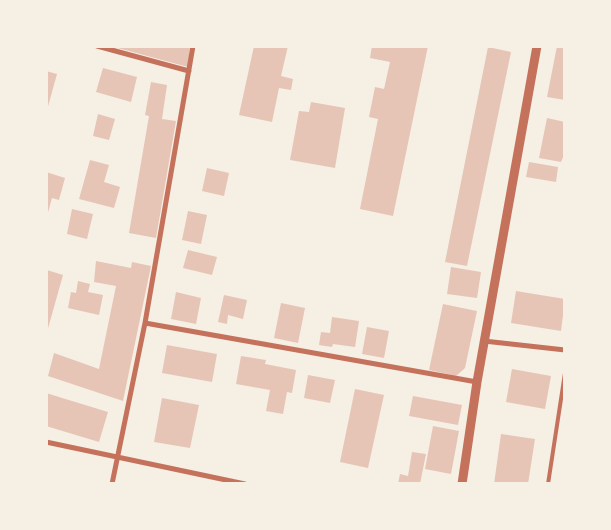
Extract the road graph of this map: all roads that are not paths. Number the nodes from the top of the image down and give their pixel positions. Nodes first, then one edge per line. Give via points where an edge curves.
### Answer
1 (97, 46) edge
2 (193, 46) edge
3 (537, 46) edge
4 (189, 71) junction
5 (145, 323) junction
6 (484, 341) junction
7 (565, 350) edge
8 (565, 373) edge
9 (477, 382) junction
10 (46, 442) edge
11 (118, 456) junction
12 (112, 484) edge
13 (245, 484) edge
14 (462, 484) edge
15 (548, 484) edge

1 - 4 street
2 - 4 street
3 - 6 street
4 - 5 street
5 - 9 street
5 - 11 street
6 - 7 street
6 - 9 street
8 - 15 lane
9 - 14 street
10 - 11 street
11 - 12 street
11 - 13 street

